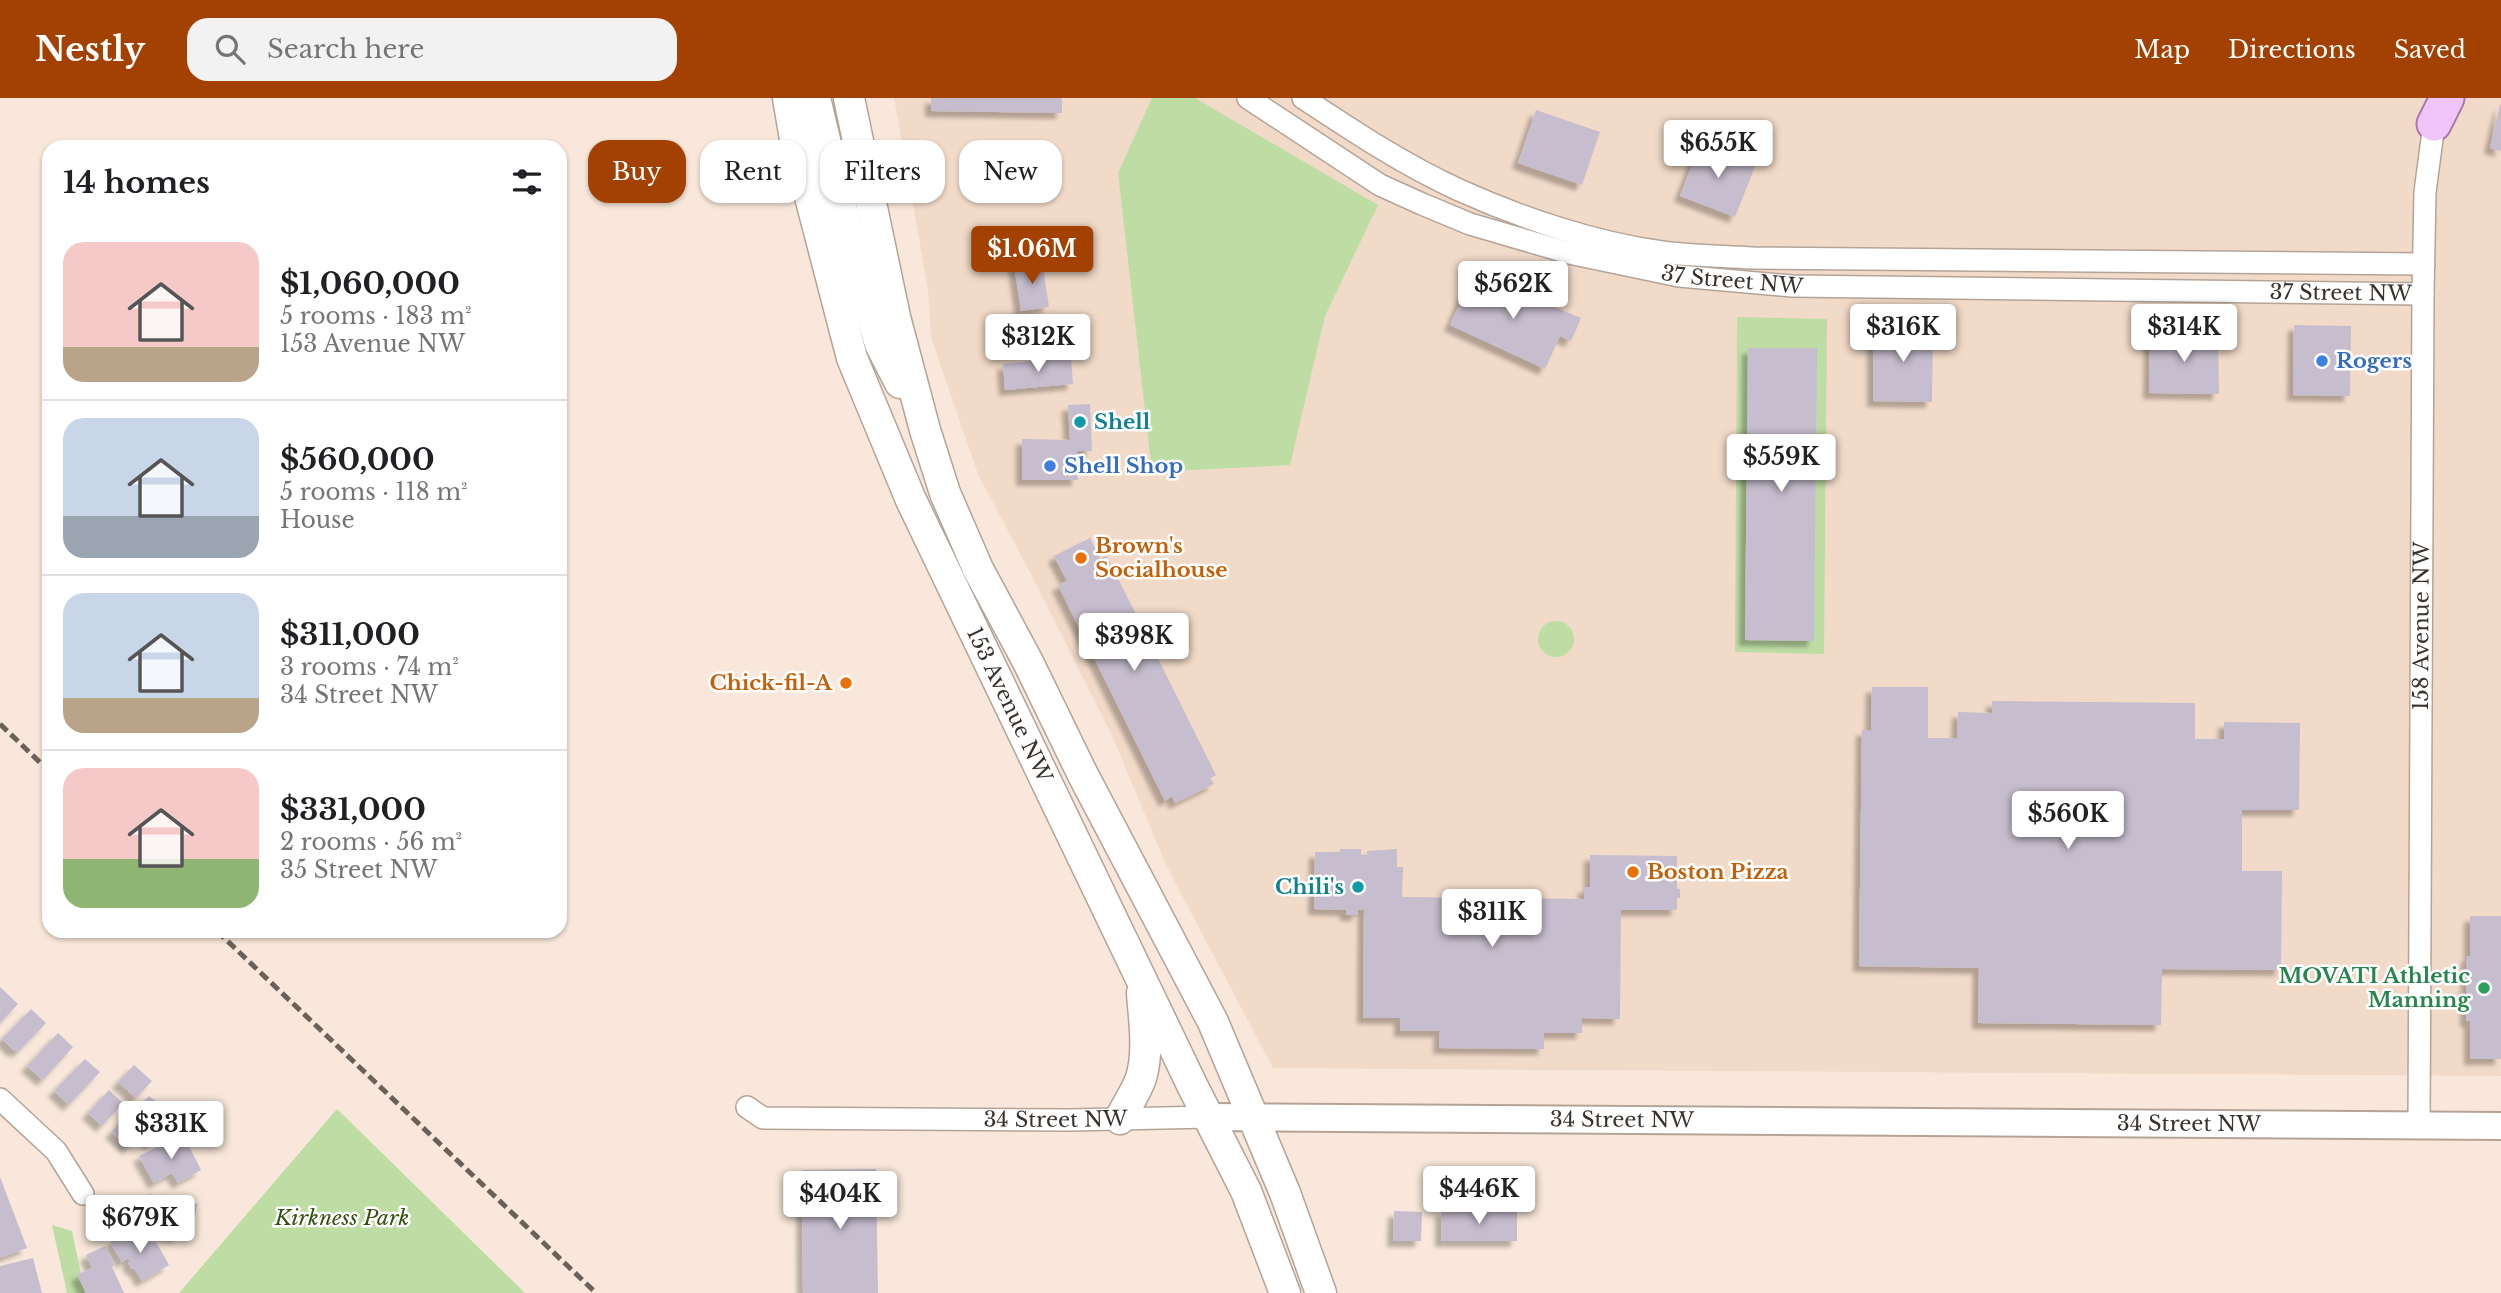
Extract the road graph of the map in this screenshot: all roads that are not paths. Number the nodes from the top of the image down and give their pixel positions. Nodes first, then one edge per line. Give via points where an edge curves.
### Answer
1 (788, 98) edge
2 (815, 98) edge
3 (849, 98) edge
4 (1248, 98) edge
5 (1303, 98) edge
6 (2438, 107) edge
7 (2424, 264) junction
8 (2423, 295) junction
9 (925, 430) junction
10 (1141, 975) junction
11 (0, 1099) edge
12 (747, 1107) dead end
13 (1209, 1117) junction
14 (1252, 1118) junction
15 (1120, 1119) junction
16 (2419, 1126) junction
17 (2501, 1126) edge
18 (83, 1194) dead end
19 (1285, 1293) edge
20 (1321, 1293) edge

1 - 10 main road, 153 Avenue NW via 852,358 925,529
2 - 9 main road via 880,344
3 - 9 main road, 153 Avenue NW via 895,317
4 - 8 street, 37 Street NW via 1381,185 1470,224 1569,253 1679,276 1792,286
5 - 7 street, 37 Street NW via 1458,190 1542,222 1662,252 1752,258
6 - 7 street, 158 Avenue NW via 2425,192
7 - 8 street, 158 Avenue NW
8 - 16 street, 158 Avenue NW
9 - 14 main road, 153 Avenue NW via 945,493 978,569 1213,1022
10 - 13 main road, 153 Avenue NW
10 - 15 main road via 1143,1068
11 - 18 street via 56,1150
12 - 15 street, 34 Street NW via 762,1118
13 - 14 street, 34 Street NW
13 - 15 street, 34 Street NW
13 - 19 main road, 153 Avenue NW via 1246,1191
14 - 16 street, 34 Street NW
14 - 20 main road, 153 Avenue NW
16 - 17 street, 34 Street NW

